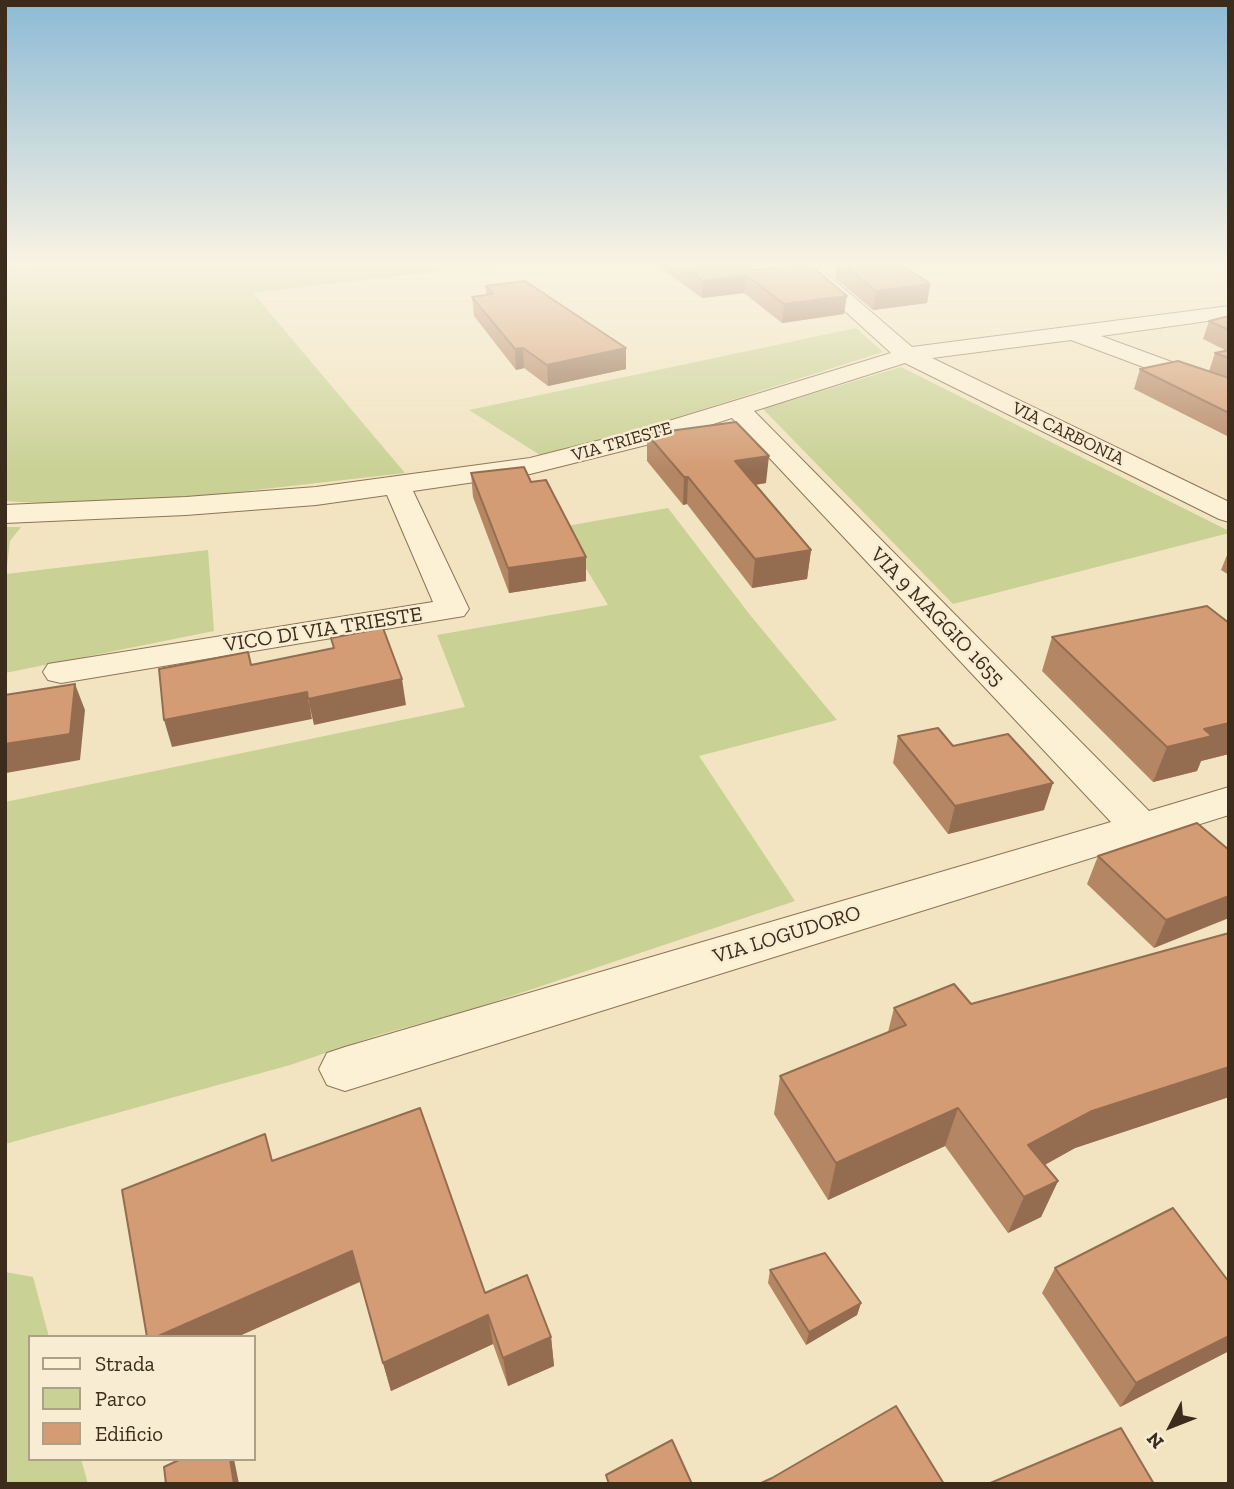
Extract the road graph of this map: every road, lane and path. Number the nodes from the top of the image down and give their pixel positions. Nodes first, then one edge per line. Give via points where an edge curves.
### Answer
1 (880, 331) edge
2 (1074, 331) edge
3 (1070, 332) junction
4 (907, 355) junction
5 (1229, 392) edge
6 (736, 407) junction
7 (397, 486) junction
8 (1229, 513) edge
9 (5, 514) edge
10 (61, 672) dead end
11 (1229, 801) edge
12 (1139, 827) junction
13 (345, 1069) dead end

1 - 4 street, VIA CARBONIA
2 - 3 street, VIA TRIESTE
3 - 4 street, VIA TRIESTE
3 - 5 street
4 - 6 street, VIA TRIESTE
4 - 8 street, VIA CARBONIA
6 - 7 street, VIA TRIESTE via 584,454
6 - 12 street, VIA 9 MAGGIO 1655
7 - 9 street, VIA TRIESTE via 186,506
7 - 10 street, VICO DI VIA TRIESTE via 452,609
11 - 12 street, VIA LOGUDORO
12 - 13 street, VIA LOGUDORO

